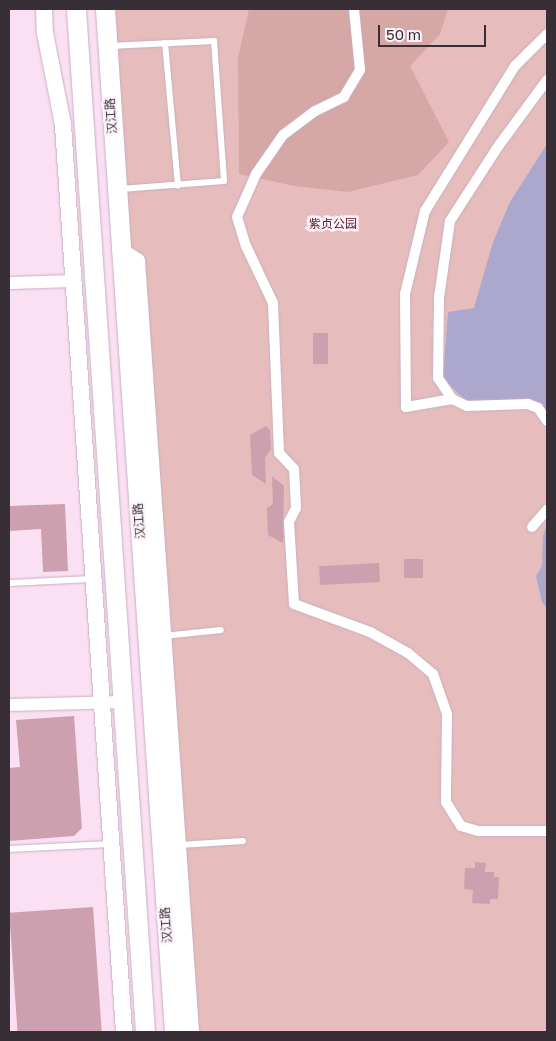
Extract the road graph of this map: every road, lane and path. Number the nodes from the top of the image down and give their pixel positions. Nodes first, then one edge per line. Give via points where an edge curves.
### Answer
1 (44, 9) edge
2 (76, 9) edge
3 (104, 9) edge
4 (354, 9) edge
5 (547, 34) edge
6 (165, 43) junction
7 (107, 46) junction
8 (547, 80) edge
9 (178, 185) junction
10 (116, 190) junction
11 (74, 282) junction
12 (9, 283) edge
13 (452, 399) junction
14 (547, 421) edge
15 (547, 510) edge
16 (532, 527) dead end
17 (94, 579) junction
18 (9, 584) edge
19 (221, 630) dead end
20 (155, 637) junction
21 (124, 702) junction
22 (102, 703) junction
23 (9, 705) edge
24 (547, 831) edge
25 (243, 841) dead end
26 (112, 844) junction
27 (169, 846) junction
28 (9, 849) edge
29 (124, 1032) edge
30 (145, 1032) edge
31 (174, 1032) edge
32 (191, 1032) edge

1 - 11 street via 45,33 64,124
2 - 21 main road
3 - 7 main road, 汉江路
4 - 24 street via 360,70 344,97 315,111 283,135 256,174 237,218 246,246 273,303 279,453 294,469 296,508 289,522 294,604 370,632 408,654 432,674 447,714 446,802 461,826 478,831
5 - 13 street via 515,66 425,211 405,294 406,407
6 - 7 lane
6 - 9 lane
6 - 9 lane via 214,41 224,181
7 - 10 main road, 汉江路
8 - 13 street via 499,145 450,221 440,297 438,378
9 - 10 lane
10 - 20 main road, 汉江路
11 - 12 street
11 - 17 street
13 - 14 street via 471,407 528,404 538,408
15 - 16 street
17 - 18 lane
17 - 22 street
19 - 20 lane
20 - 27 main road, 汉江路
21 - 22 street
21 - 30 main road
22 - 23 street
22 - 26 street
25 - 27 lane
26 - 28 lane
26 - 29 street
27 - 31 main road, 汉江路
27 - 32 street

